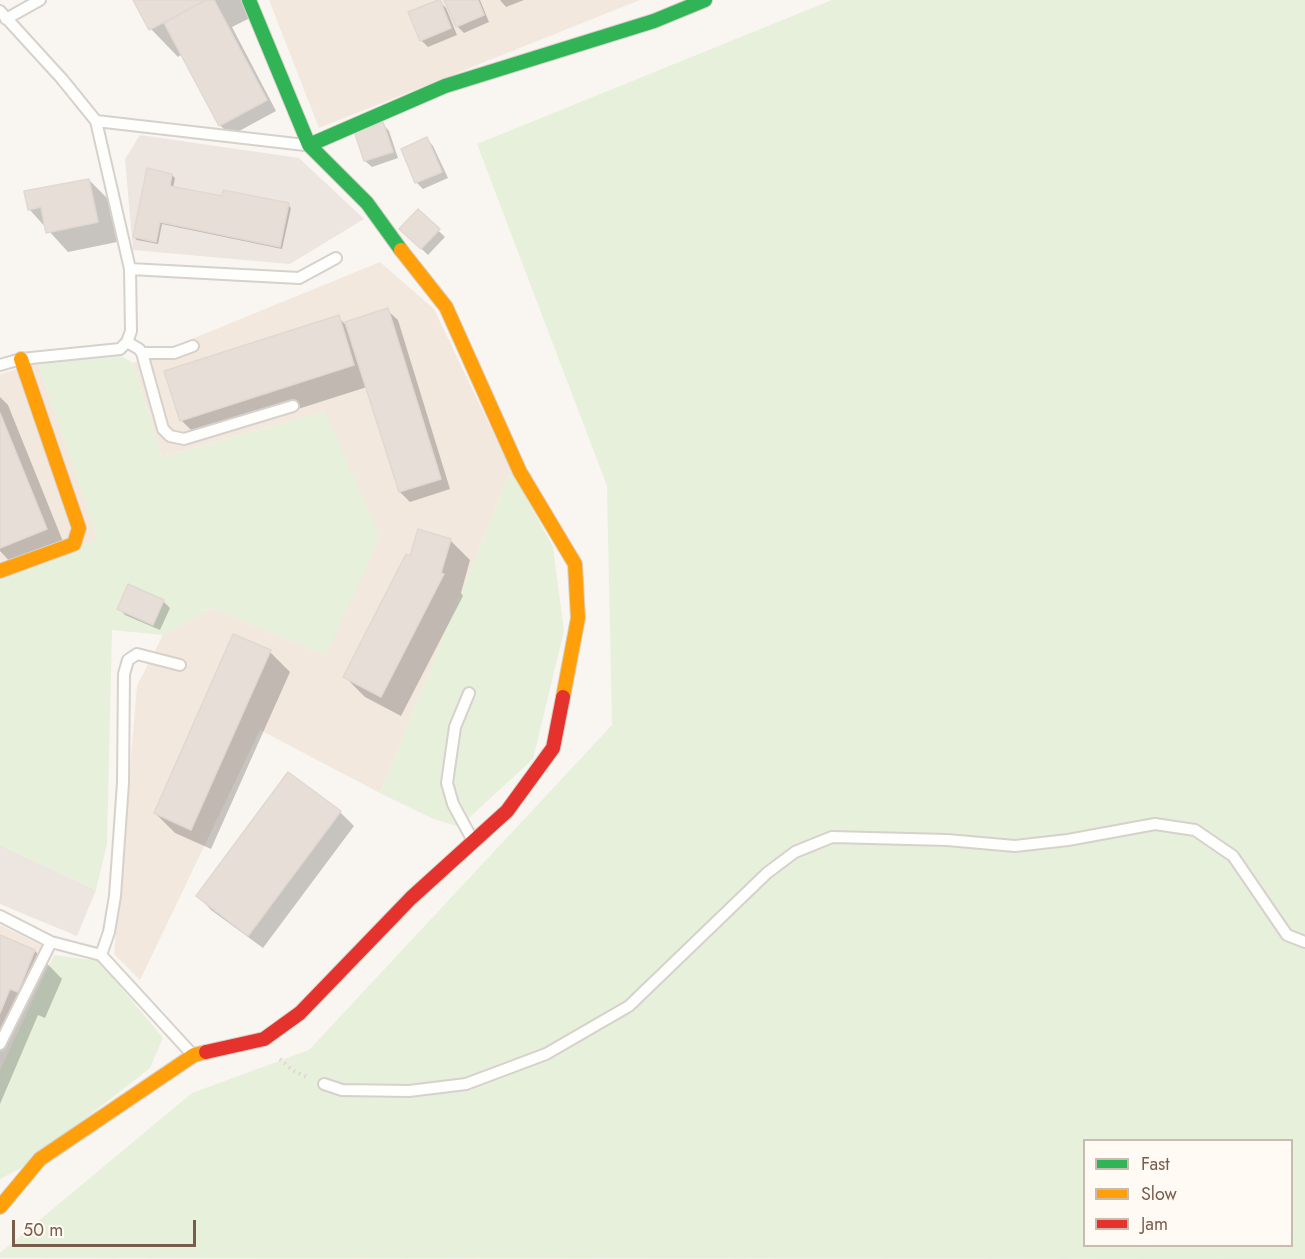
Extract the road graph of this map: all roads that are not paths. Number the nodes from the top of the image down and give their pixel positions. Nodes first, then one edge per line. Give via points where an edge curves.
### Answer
1 (40, 0) edge
2 (249, 0) edge
3 (705, 0) edge
4 (3, 15) edge
5 (96, 121) junction
6 (309, 145) junction
7 (336, 258) dead end
8 (130, 269) junction
9 (127, 342) junction
10 (193, 346) dead end
11 (142, 353) junction
12 (21, 359) junction
13 (0, 364) edge
14 (293, 406) dead end
15 (0, 571) edge
16 (180, 665) dead end
17 (469, 693) dead end
18 (473, 842) junction
19 (0, 916) edge
20 (51, 942) junction
21 (1305, 942) edge
22 (101, 955) junction
23 (0, 1044) edge
24 (194, 1055) junction
25 (324, 1084) road end
26 (0, 1207) edge

1 - 4 lane
2 - 6 street
3 - 6 street via 654,21 445,86
4 - 5 lane
5 - 6 lane
5 - 8 lane
6 - 18 street via 368,203 446,307 520,472 575,564 578,618 552,748 507,811
7 - 8 lane via 299,278
8 - 9 lane via 131,331
9 - 11 lane
9 - 12 lane via 120,349
10 - 11 lane via 174,353
11 - 14 lane via 163,429 170,436 184,440
12 - 13 lane
12 - 15 street via 79,528 74,544
16 - 22 lane via 137,654 128,660 124,674 123,783 116,885 109,932
17 - 18 lane via 455,727 447,783
18 - 24 street via 411,898 300,1013 264,1039
19 - 20 lane
20 - 22 lane
20 - 23 lane
21 - 25 lane via 1287,935 1233,856 1195,830 1155,824 1015,846 832,837 795,852 767,873 629,1006 546,1054 466,1084 408,1091 342,1090
22 - 24 lane
24 - 26 street via 40,1159

